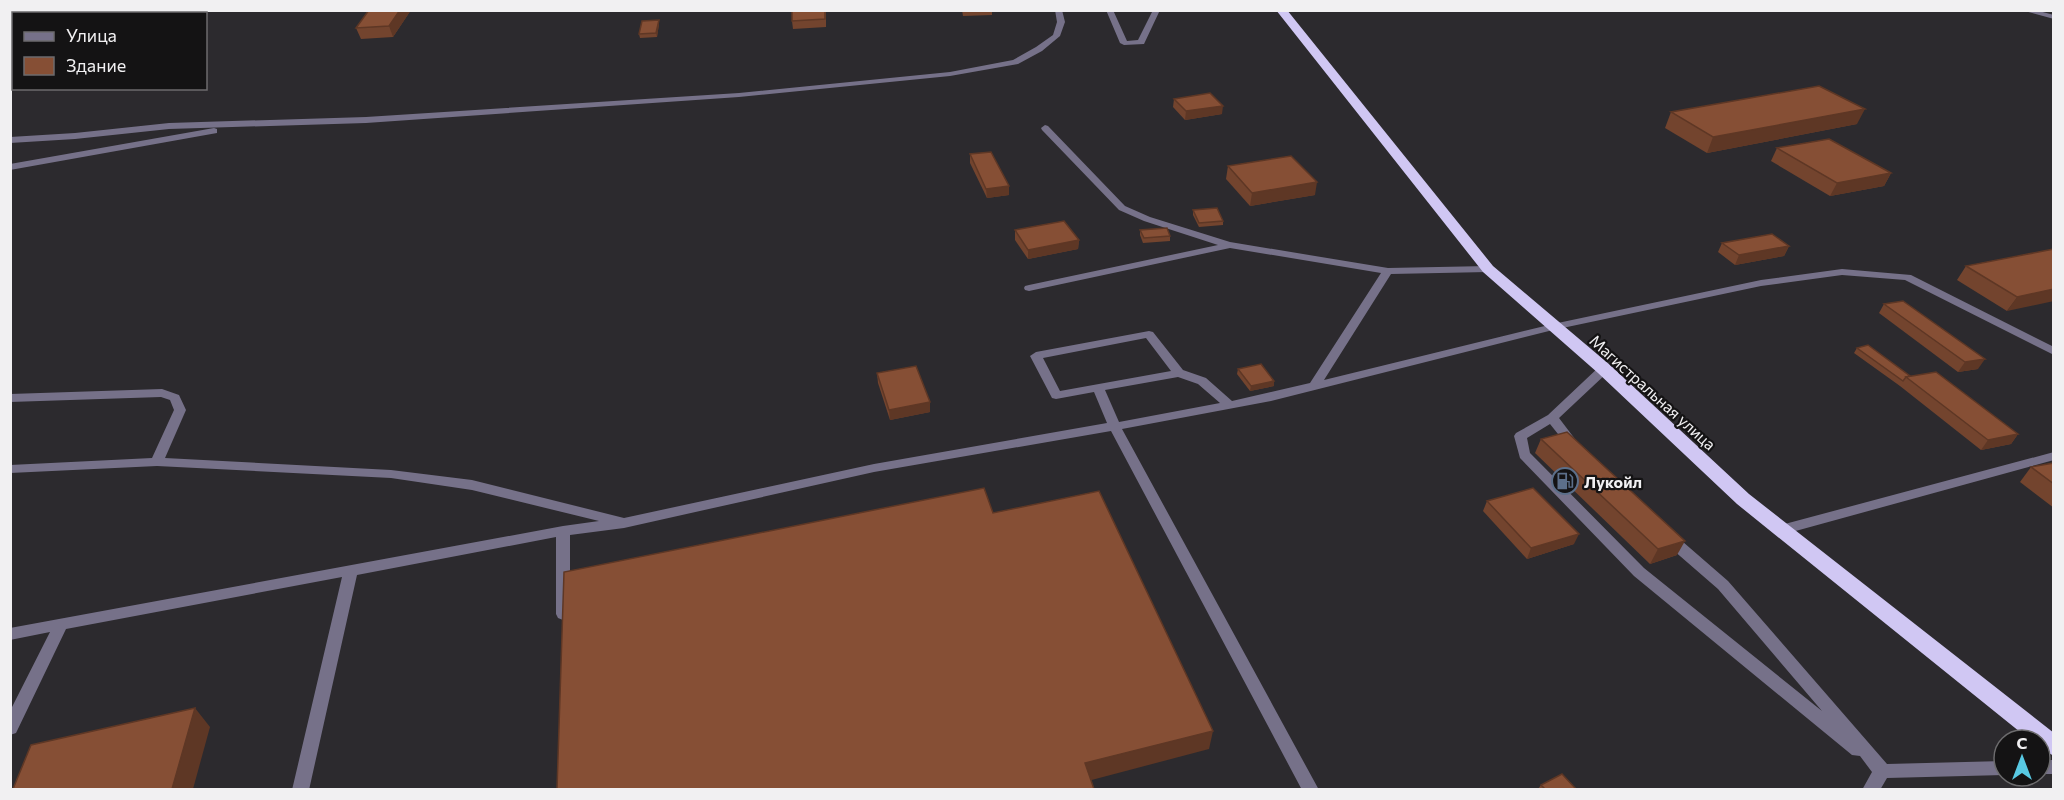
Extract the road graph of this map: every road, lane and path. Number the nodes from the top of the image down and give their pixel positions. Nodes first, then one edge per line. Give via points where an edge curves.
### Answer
1 (1058, 10) edge
2 (1109, 10) edge
3 (1157, 10) edge
4 (1281, 10) edge
5 (2024, 10) edge
6 (2054, 17) edge
7 (250, 124) junction
8 (1045, 128) dead end
9 (10, 140) edge
10 (10, 167) edge
11 (1230, 245) junction
12 (1488, 269) junction
13 (1388, 271) junction
14 (1029, 288) dead end
15 (1553, 327) junction
16 (2054, 352) edge
17 (1604, 369) junction
18 (1179, 373) junction
19 (1314, 387) junction
20 (1098, 388) junction
21 (10, 398) edge
22 (1230, 405) junction
23 (1552, 417) junction
24 (1114, 425) junction
25 (1580, 454) edge
26 (2054, 456) edge
27 (157, 462) junction
28 (10, 469) edge
29 (624, 523) junction
30 (1654, 525) edge
31 (1781, 530) junction
32 (563, 531) junction
33 (351, 570) junction
34 (62, 623) junction
35 (563, 625) edge
36 (10, 634) edge
37 (10, 728) edge
38 (2054, 746) edge
39 (1992, 768) edge
40 (1883, 771) junction
41 (300, 789) edge
42 (1311, 789) edge
43 (1870, 789) edge

1 - 7 street via 1061,22 1056,36 1039,49 1014,62 950,74 739,95
2 - 3 street via 1124,43 1141,42
4 - 12 highway, Магистральная улица
5 - 6 street
7 - 9 street via 169,126
7 - 10 street
8 - 11 street via 1122,208
11 - 13 street
11 - 14 street
12 - 13 street
12 - 15 highway, Магистральная улица
13 - 19 street
15 - 16 street via 1761,284 1842,272 1907,277
15 - 17 highway, Магистральная улица
15 - 19 street
17 - 23 street
17 - 31 highway, Магистральная улица via 1743,500
18 - 20 street
18 - 20 street via 1149,334 1036,356 1056,395
18 - 22 street via 1202,381
19 - 22 street
20 - 24 street
21 - 27 street via 162,393 176,398 180,410
22 - 24 street
23 - 25 street
23 - 40 street via 1520,436 1524,455 1639,572
24 - 29 street via 874,468
24 - 42 street
26 - 31 street
27 - 28 street
27 - 29 street via 391,474 472,485
29 - 32 street
30 - 40 street via 1723,585
31 - 38 highway, Магистральная улица
32 - 33 street
32 - 35 street
33 - 34 street
33 - 41 street
34 - 36 street
34 - 37 street
39 - 40 street
40 - 43 street

